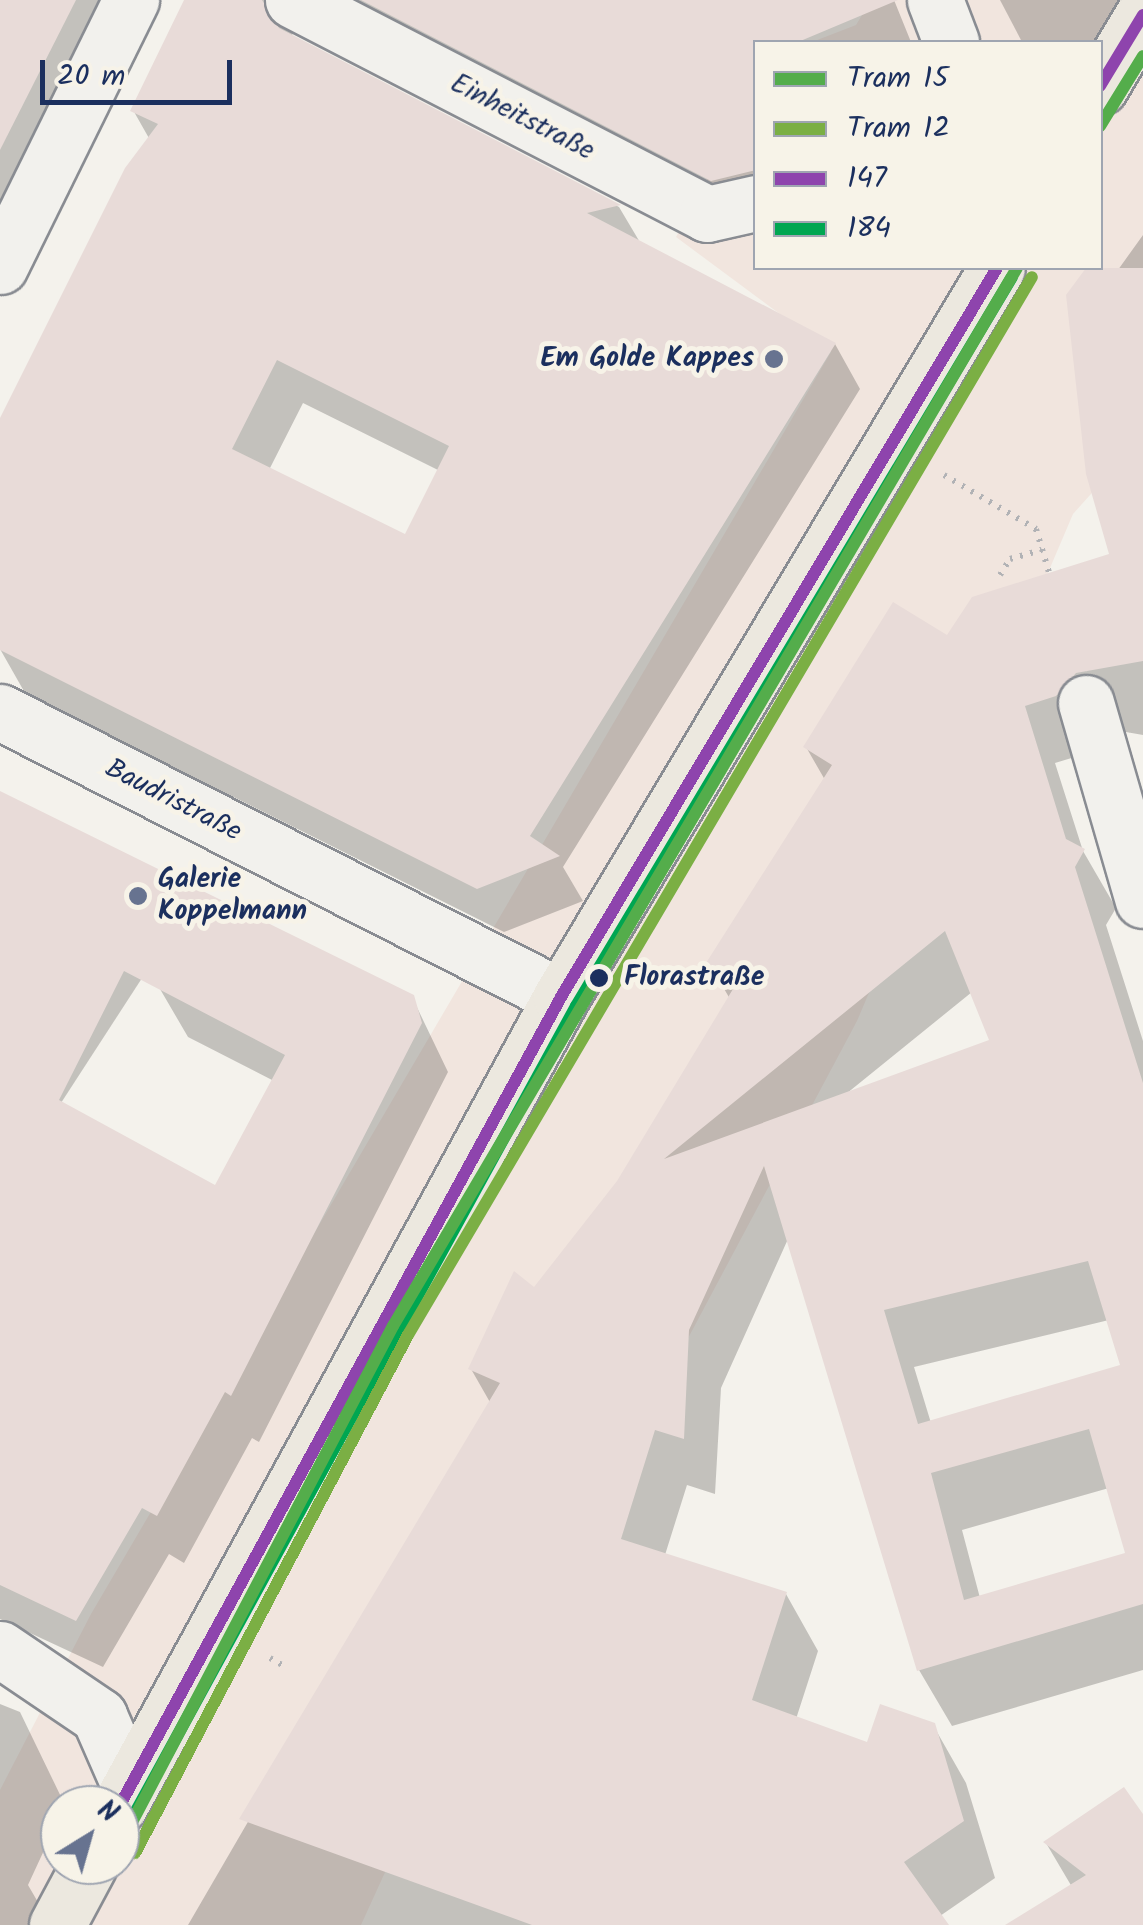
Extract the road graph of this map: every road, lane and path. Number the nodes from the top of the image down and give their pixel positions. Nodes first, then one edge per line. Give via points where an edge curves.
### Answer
1 (131, 0) edge
2 (292, 0) edge
3 (935, 0) edge
4 (1143, 15) edge
5 (950, 40) edge
6 (1103, 82) edge
7 (753, 204) edge
8 (0, 266) edge
9 (996, 270) edge
10 (892, 444) junction
11 (1042, 550) junction
12 (1000, 574) dead end
13 (1051, 579) dead end
14 (1086, 703) dead end
15 (0, 712) edge
16 (1143, 900) edge
17 (560, 997) junction
18 (0, 1649) edge
19 (272, 1659) dead end
20 (287, 1668) dead end
21 (121, 1785) edge
22 (131, 1785) edge
23 (78, 1885) edge
24 (57, 1925) edge

1 - 8 street
2 - 7 street, Einheitstraße via 708,214
3 - 5 street
4 - 6 main road
9 - 10 main road
10 - 11 path via 1036,530
10 - 17 main road
11 - 12 path via 1010,559
11 - 13 path
14 - 16 street
15 - 17 street, Baudristraße
17 - 22 main road
18 - 21 street via 98,1716
19 - 20 path
23 - 24 main road

